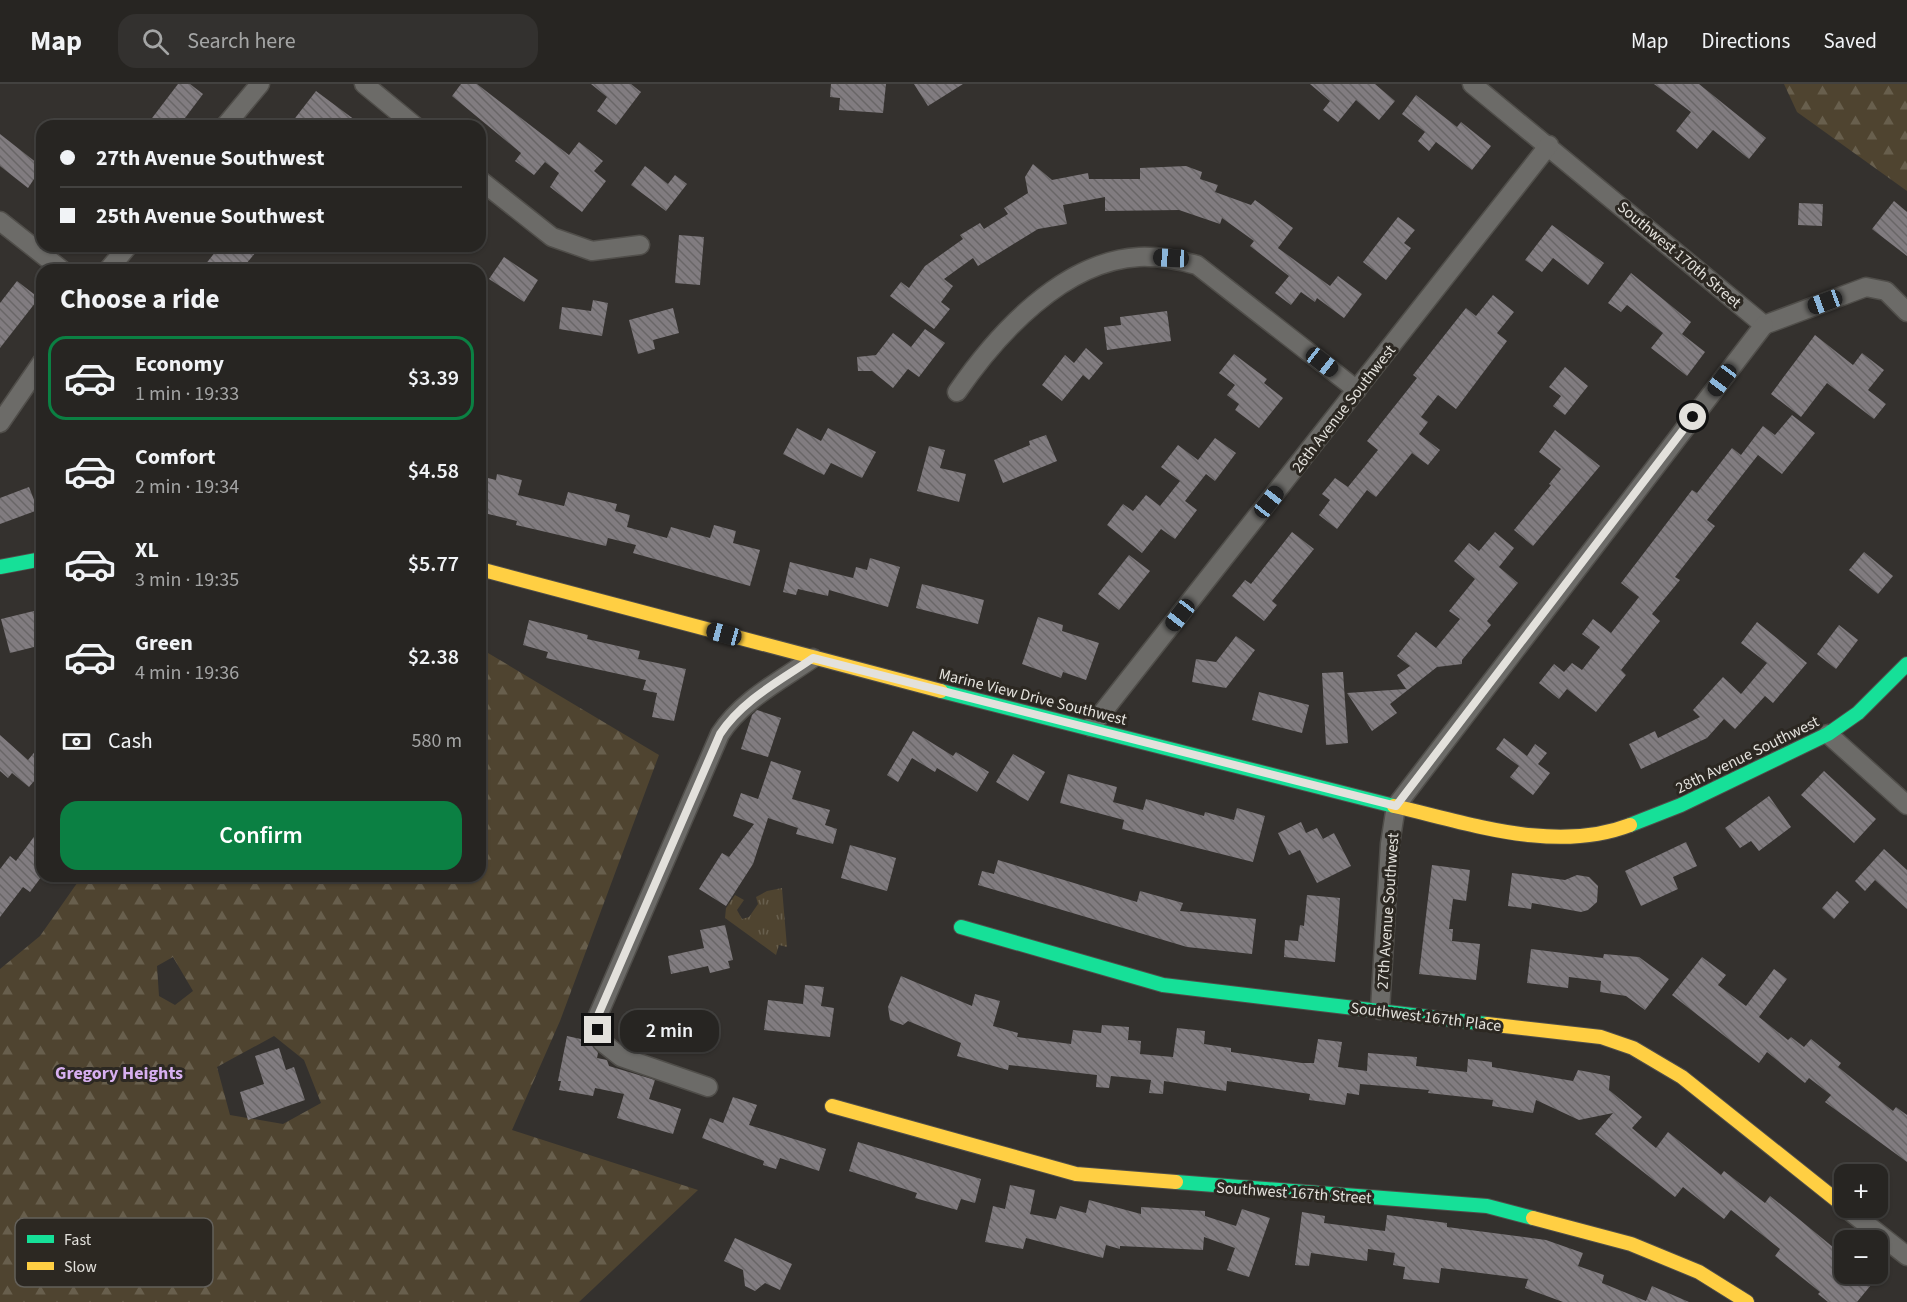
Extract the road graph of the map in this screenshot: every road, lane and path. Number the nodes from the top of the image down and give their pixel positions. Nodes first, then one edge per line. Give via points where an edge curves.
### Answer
1 (260, 84) edge
2 (364, 84) edge
3 (1472, 84) edge
4 (230, 120) edge
5 (408, 120) edge
6 (1549, 145) junction
7 (486, 185) edge
8 (0, 222) edge
9 (640, 245) dead end
10 (36, 250) edge
11 (39, 252) edge
12 (123, 252) edge
13 (54, 264) edge
14 (113, 264) edge
15 (1907, 312) edge
16 (1764, 325) junction
17 (36, 371) edge
18 (1357, 390) junction
19 (957, 392) dead end
20 (0, 423) edge
21 (36, 560) edge
22 (0, 567) edge
23 (486, 571) edge
24 (813, 658) junction
25 (1907, 664) edge
26 (1091, 727) junction
27 (1828, 734) junction
28 (1907, 805) edge
29 (1396, 806) junction
30 (1581, 837) joint
31 (961, 927) dead end
32 (1380, 1010) junction
33 (708, 1087) dead end
34 (832, 1106) dead end
35 (1834, 1198) edge
36 (1859, 1218) edge
37 (1907, 1256) edge
38 (1748, 1302) edge

1 - 4 street
2 - 5 street
3 - 6 street, Southwest 170th Street
6 - 16 street, Southwest 170th Street
6 - 18 street, 26th Avenue Southwest
7 - 9 street via 552,237 575,247 592,250
8 - 10 street
11 - 13 street
12 - 14 street
15 - 16 street via 1886,291 1866,287
16 - 29 street, 27th Avenue Southwest
17 - 20 street
18 - 19 street via 1197,265 1171,258 1138,257 1106,263 1042,298 992,346
18 - 26 street, 26th Avenue Southwest
21 - 22 street
23 - 24 street, Marine View Drive Southwest
24 - 26 street, Marine View Drive Southwest
24 - 33 street via 745,704 720,734 596,1020 602,1042 621,1057
25 - 27 street, 28th Avenue Southwest via 1858,713
26 - 29 street, Marine View Drive Southwest
27 - 28 street
27 - 30 street, 28th Avenue Southwest via 1681,805 1617,830
29 - 30 street, Marine View Drive Southwest via 1540,838
29 - 32 street, 27th Avenue Southwest via 1390,844
31 - 32 street, Southwest 167th Place via 1163,986
32 - 35 street, Southwest 167th Place via 1601,1037 1633,1048 1682,1077
34 - 38 street, Southwest 167th Street via 1076,1174 1487,1206 1630,1244 1700,1272
36 - 37 street, Southwest 167th Place

